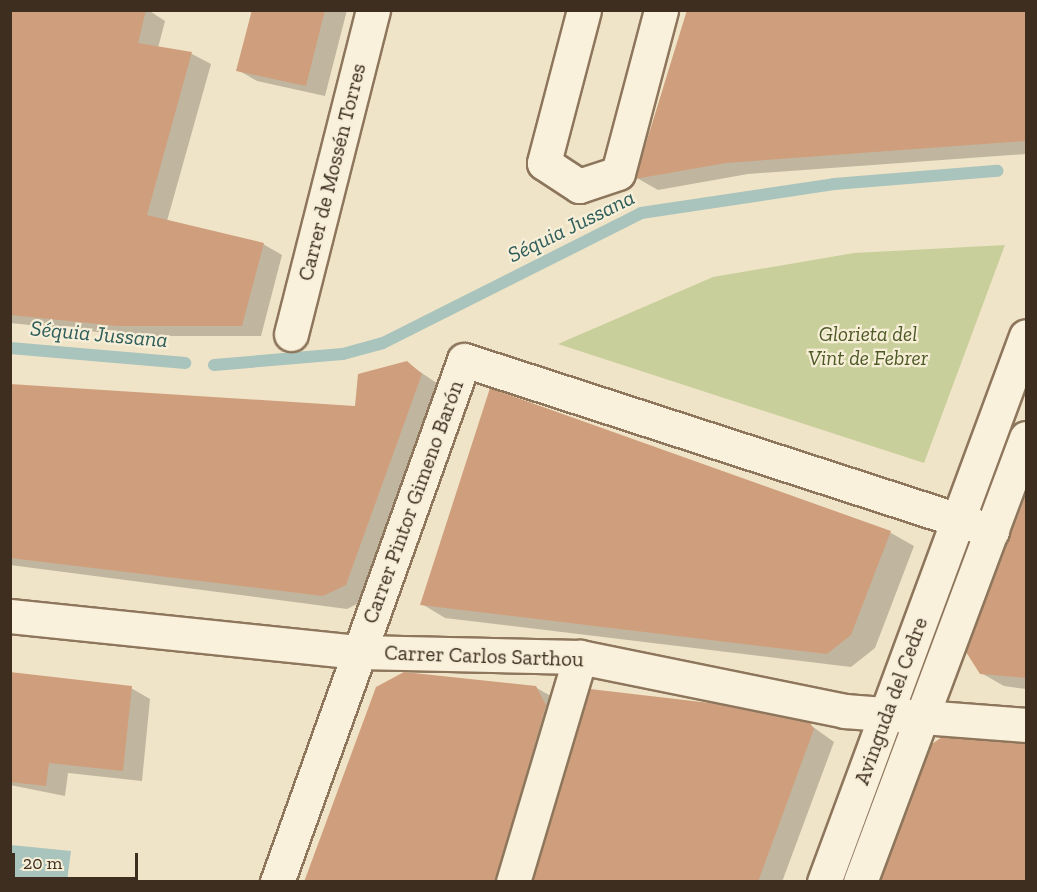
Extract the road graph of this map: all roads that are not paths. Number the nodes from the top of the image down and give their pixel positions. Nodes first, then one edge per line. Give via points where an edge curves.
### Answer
1 (373, 10) edge
2 (584, 10) edge
3 (661, 10) edge
4 (291, 334) dead end
5 (1026, 336) edge
6 (1026, 438) edge
7 (958, 521) junction
8 (992, 531) junction
9 (10, 616) edge
10 (359, 652) junction
11 (580, 657) junction
12 (923, 715) junction
13 (886, 716) junction
14 (1026, 725) edge
15 (277, 882) edge
16 (513, 882) edge
17 (824, 882) edge
18 (860, 882) edge

1 - 4 street, Carrer de Mossén Torres
2 - 3 street via 544,163 579,186 618,173
5 - 7 street, Avinguda del Cedre
6 - 8 street, Avinguda del Cedre
7 - 8 street
7 - 10 street, Carrer Pintor Gimeno Barón via 464,360
7 - 13 street, Avinguda del Cedre
8 - 12 street, Avinguda del Cedre
9 - 10 street, Carrer Carlos Sarthou
10 - 11 street, Carrer Carlos Sarthou
10 - 15 street, Carrer Pintor Gimeno Barón
11 - 13 street, Carrer Carlos Sarthou
11 - 16 street
12 - 13 street, Carrer Carlos Sarthou
12 - 14 street, Carrer Carlos Sarthou
12 - 18 street, Avinguda del Cedre
13 - 17 street, Avinguda del Cedre

